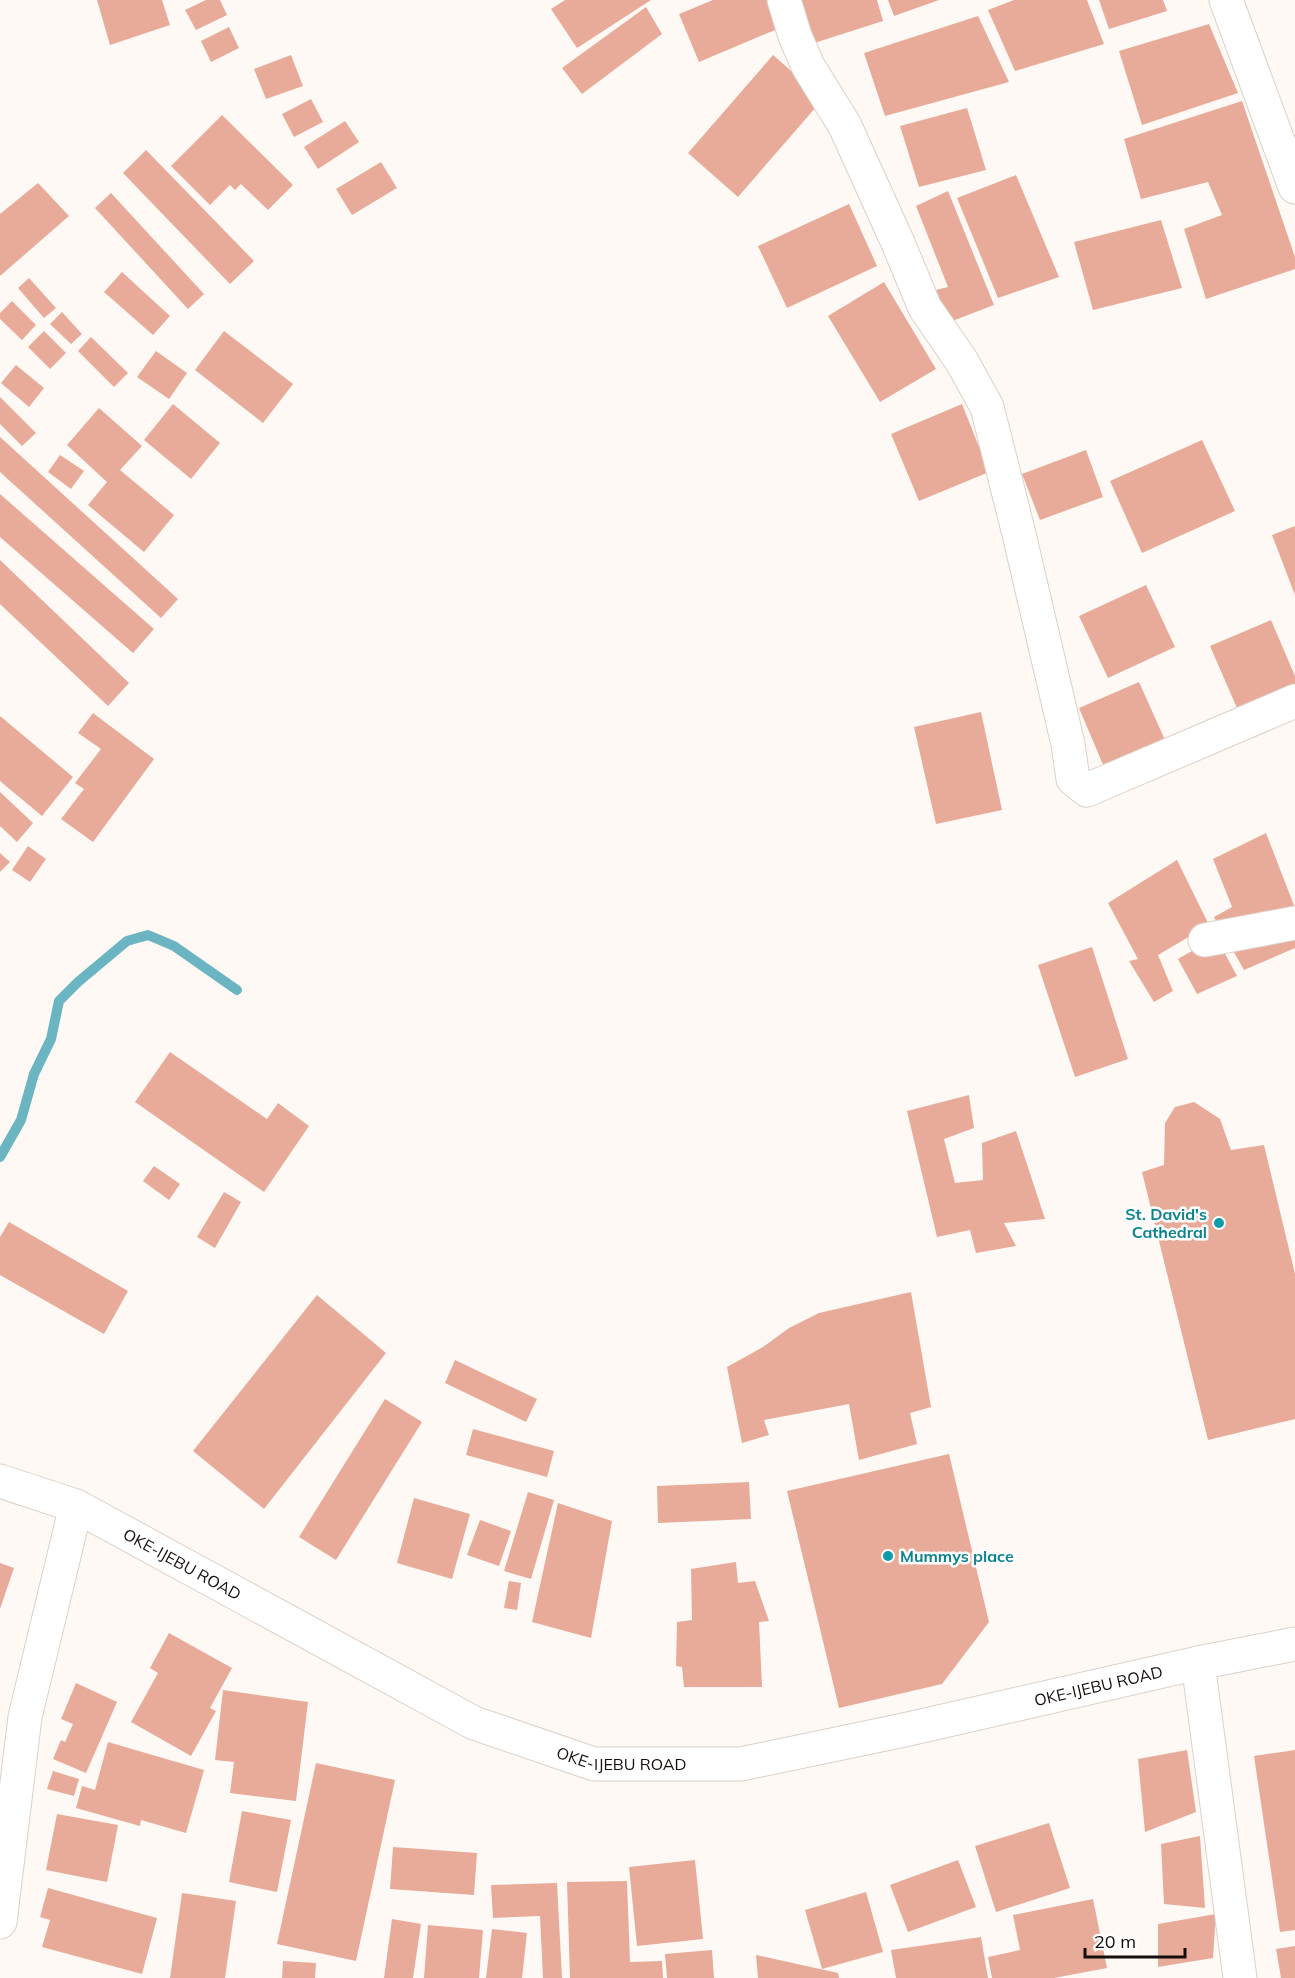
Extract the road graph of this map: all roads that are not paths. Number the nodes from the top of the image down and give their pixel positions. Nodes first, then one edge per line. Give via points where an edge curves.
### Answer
1 (784, 0) edge
2 (1226, 0) edge
3 (1295, 187) edge
4 (1295, 701) edge
5 (1295, 923) edge
6 (1205, 940) dead end
7 (0, 1481) edge
8 (76, 1506) junction
9 (1295, 1644) edge
10 (1198, 1663) junction
11 (0, 1922) edge
12 (1240, 1978) edge

1 - 4 street via 808,66 845,126 925,308 987,407 1074,779 1087,790
2 - 3 street
5 - 6 street
7 - 8 street, OKE-IJEBU ROAD
8 - 10 street, OKE-IJEBU ROAD via 474,1723 594,1764 741,1764
8 - 11 street via 25,1717
9 - 10 street, OKE-IJEBU ROAD
10 - 12 street

